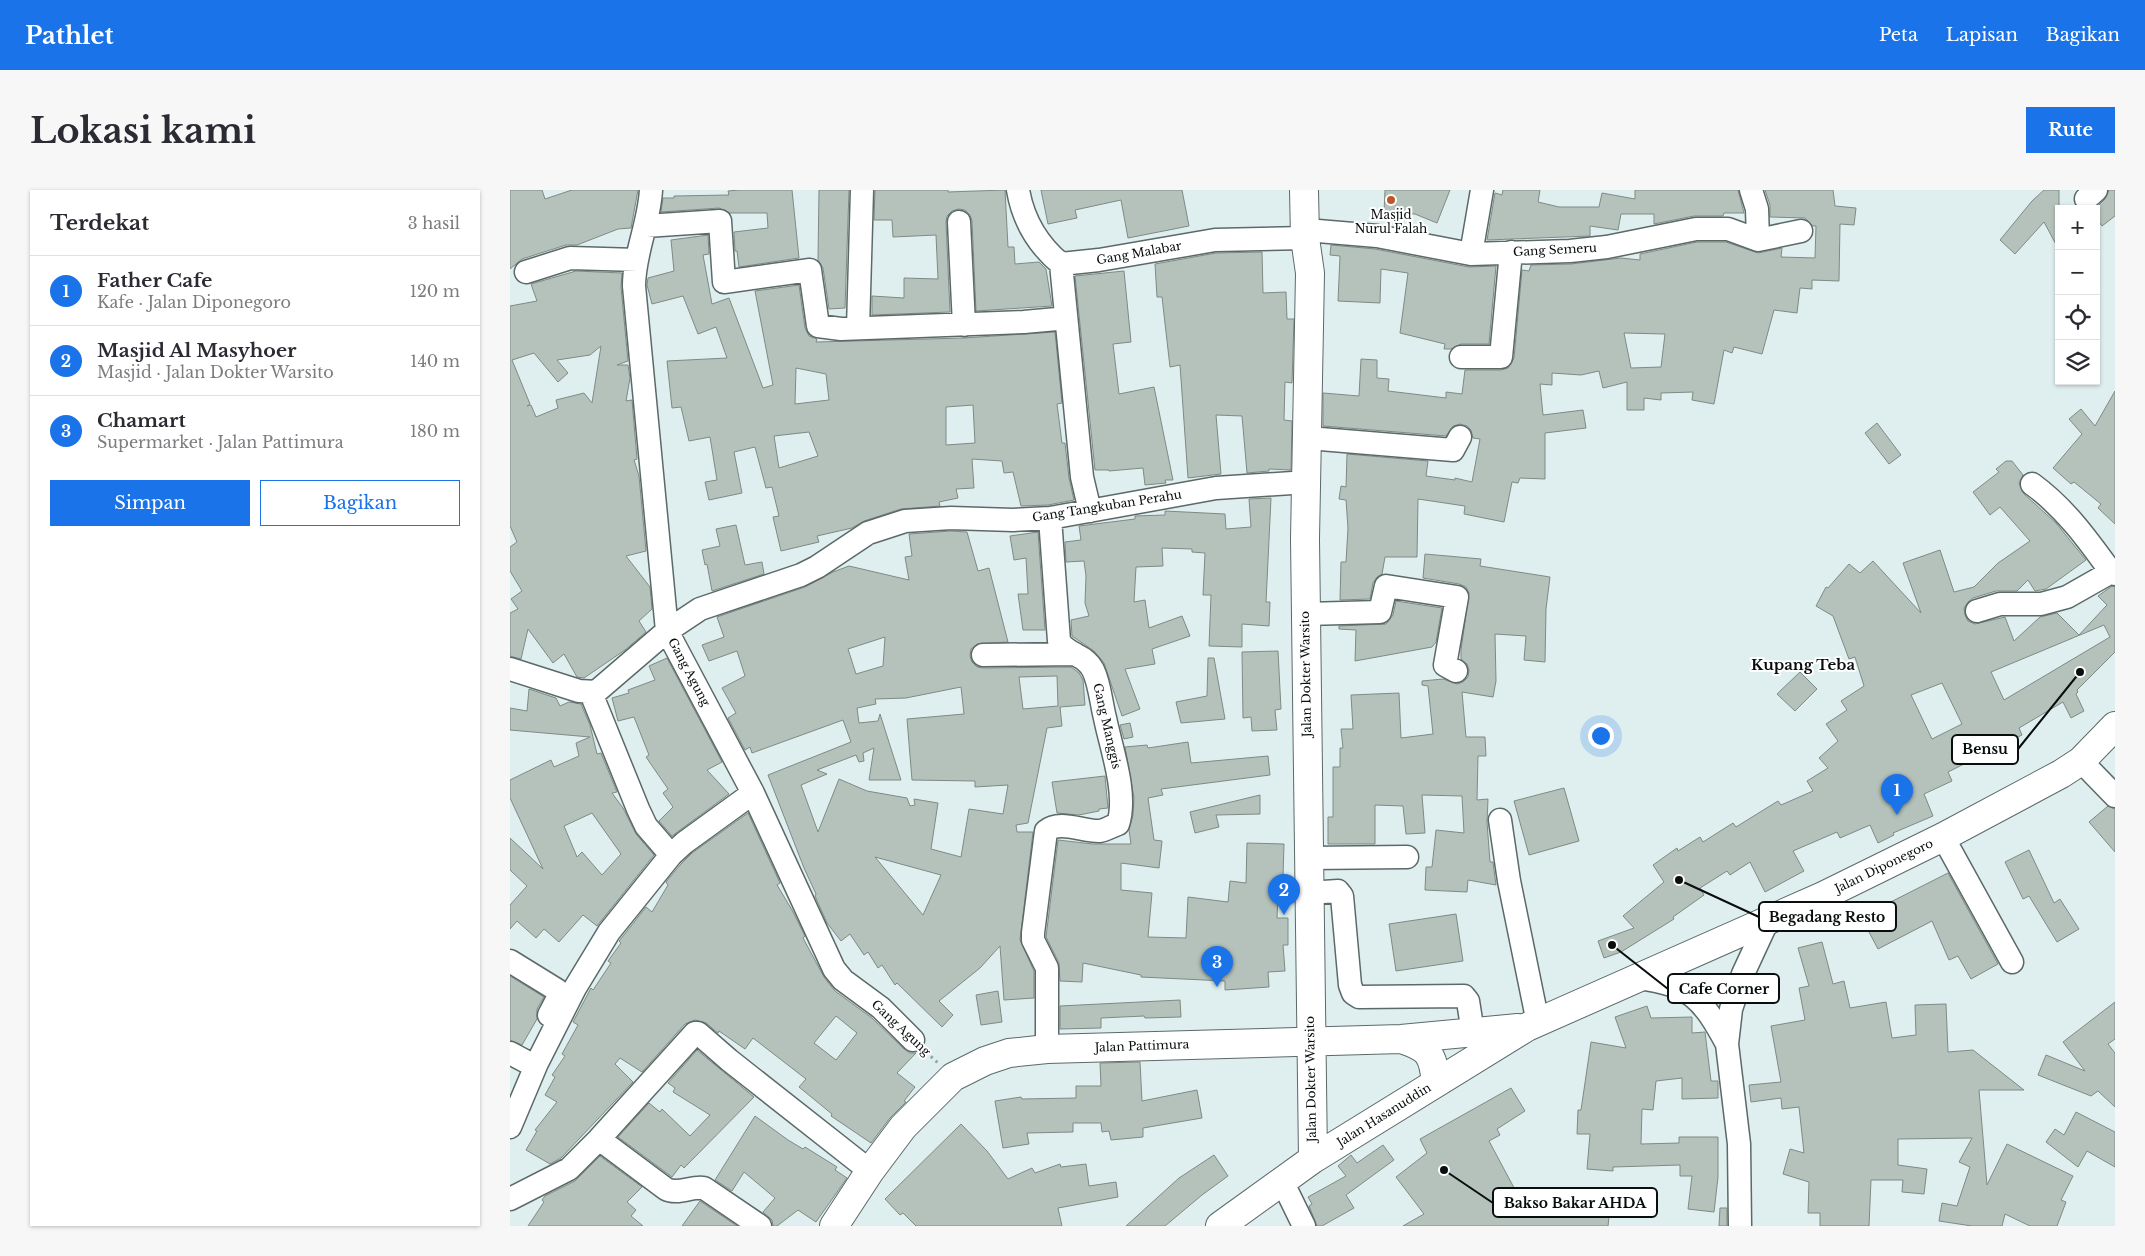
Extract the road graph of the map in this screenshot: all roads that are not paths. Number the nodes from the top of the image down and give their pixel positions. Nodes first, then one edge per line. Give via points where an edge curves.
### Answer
1 (651, 190) edge
2 (862, 190) edge
3 (1018, 190) edge
4 (1304, 190) edge
5 (1482, 190) edge
6 (1751, 190) edge
7 (959, 222) dead end
8 (646, 226) junction
9 (1801, 231) dead end
10 (1305, 234) junction
11 (1758, 240) junction
12 (1511, 252) junction
13 (1471, 254) junction
14 (637, 260) junction
15 (1061, 264) junction
16 (526, 272) dead end
17 (1066, 316) junction
18 (964, 325) junction
19 (858, 328) junction
20 (1461, 357) dead end
21 (1460, 437) dead end
22 (1308, 438) junction
23 (1307, 482) junction
24 (2032, 484) dead end
25 (1090, 511) junction
26 (1050, 518) junction
27 (2113, 573) edge
28 (1977, 611) dead end
29 (1306, 614) junction
30 (667, 631) junction
31 (983, 654) dead end
32 (1075, 654) junction
33 (510, 669) edge
34 (1456, 671) dead end
35 (591, 693) junction
36 (2115, 726) edge
37 (2082, 761) junction
38 (753, 794) junction
39 (2115, 796) edge
40 (1500, 820) dead end
41 (1943, 837) junction
42 (671, 855) junction
43 (1407, 857) dead end
44 (1308, 858) junction
45 (1308, 892) junction
46 (1768, 920) junction
47 (510, 948) edge
48 (510, 962) edge
49 (2012, 962) dead end
50 (1638, 978) junction
51 (575, 988) junction
52 (1532, 1025) junction
53 (1473, 1033) junction
54 (1402, 1039) junction
55 (913, 1040) road end
56 (1311, 1042) junction
57 (1727, 1044) junction
58 (1047, 1049) junction
59 (517, 1057) edge
60 (1436, 1083) junction
61 (510, 1095) edge
62 (510, 1127) edge
63 (599, 1139) junction
64 (1313, 1159) junction
65 (870, 1171) junction
66 (1282, 1181) junction
67 (510, 1199) edge
68 (760, 1226) edge
69 (834, 1226) edge
70 (1220, 1226) edge
71 (1304, 1226) edge
72 (1740, 1226) edge

1 - 8 street, Gang Agung
2 - 19 street
3 - 15 street via 1037,238
4 - 10 main road, Jalan Dokter Warsito
5 - 13 street
6 - 11 street via 1757,209
7 - 18 street
8 - 14 street, Gang Agung
8 - 19 street via 720,221 724,282 810,270 818,326
9 - 11 street
10 - 13 street, Gang Semeru via 1377,236
10 - 15 street, Gang Malabar via 1216,240
10 - 22 main road, Jalan Dokter Warsito via 1310,272
11 - 12 street, Gang Semeru via 1728,230 1696,229 1608,247
12 - 13 street, Gang Semeru
12 - 20 street via 1501,358
14 - 16 street via 570,258
14 - 30 street, Gang Agung via 634,286
15 - 17 street
17 - 18 street
17 - 25 street via 1082,476
18 - 19 street
21 - 22 street via 1453,450
22 - 23 main road, Jalan Dokter Warsito
23 - 25 street, Gang Tangkuban Perahu via 1216,488
23 - 29 main road, Jalan Dokter Warsito
24 - 27 street via 2050,497 2078,527
25 - 26 street, Gang Tangkuban Perahu
26 - 30 street, Gang Tangkuban Perahu via 905,521 868,533 801,575 700,609
26 - 32 street, Gang Manggis via 1059,641 1062,647
27 - 28 street via 2067,597 2041,604 2000,604
29 - 34 street via 1380,612 1386,586 1457,597 1445,665
29 - 44 main road, Jalan Dokter Warsito
30 - 35 street, Gang Tangkuban Perahu
30 - 38 street, Gang Agung
31 - 32 street
32 - 58 street, Gang Manggis via 1084,657 1096,677 1116,763 1121,814 1118,824 1099,831 1051,828 1046,831 1033,940 1047,968
33 - 35 street
35 - 42 street via 642,817
36 - 37 main road, Jalan Diponegoro
37 - 39 street
37 - 41 main road, Jalan Diponegoro
38 - 42 street
38 - 55 street, Gang Agung via 834,969
40 - 52 street
41 - 46 main road, Jalan Diponegoro
41 - 49 street
42 - 51 street via 608,932
43 - 44 street
44 - 45 main road, Jalan Dokter Warsito
45 - 53 street via 1338,891 1342,896 1353,993 1359,997 1464,996 1468,1001
45 - 56 main road, Jalan Dokter Warsito
46 - 50 main road, Jalan Diponegoro
46 - 57 street via 1731,1009
47 - 51 street
48 - 59 street via 560,994
50 - 52 main road, Jalan Diponegoro
50 - 57 street via 1664,982 1689,992 1711,1014
51 - 62 street via 537,1063
52 - 53 main road, Jalan Pattimura
52 - 60 main road, Jalan Hasanuddin
53 - 54 main road, Jalan Pattimura
54 - 56 main road, Jalan Pattimura
54 - 60 main road via 1428,1051
56 - 58 main road, Jalan Pattimura
56 - 64 main road, Jalan Dokter Warsito
57 - 72 street via 1739,1144
58 - 65 main road, Jalan Pattimura via 1009,1053 953,1077 903,1127
59 - 61 street
60 - 64 main road, Jalan Hasanuddin
63 - 65 street via 692,1035 698,1033
63 - 67 street via 569,1169
63 - 68 street via 666,1189 676,1192 704,1188
64 - 66 main road, Jalan Hasanuddin
65 - 69 main road, Jalan Pattimura
66 - 70 main road, Jalan Hasanuddin
66 - 71 street

